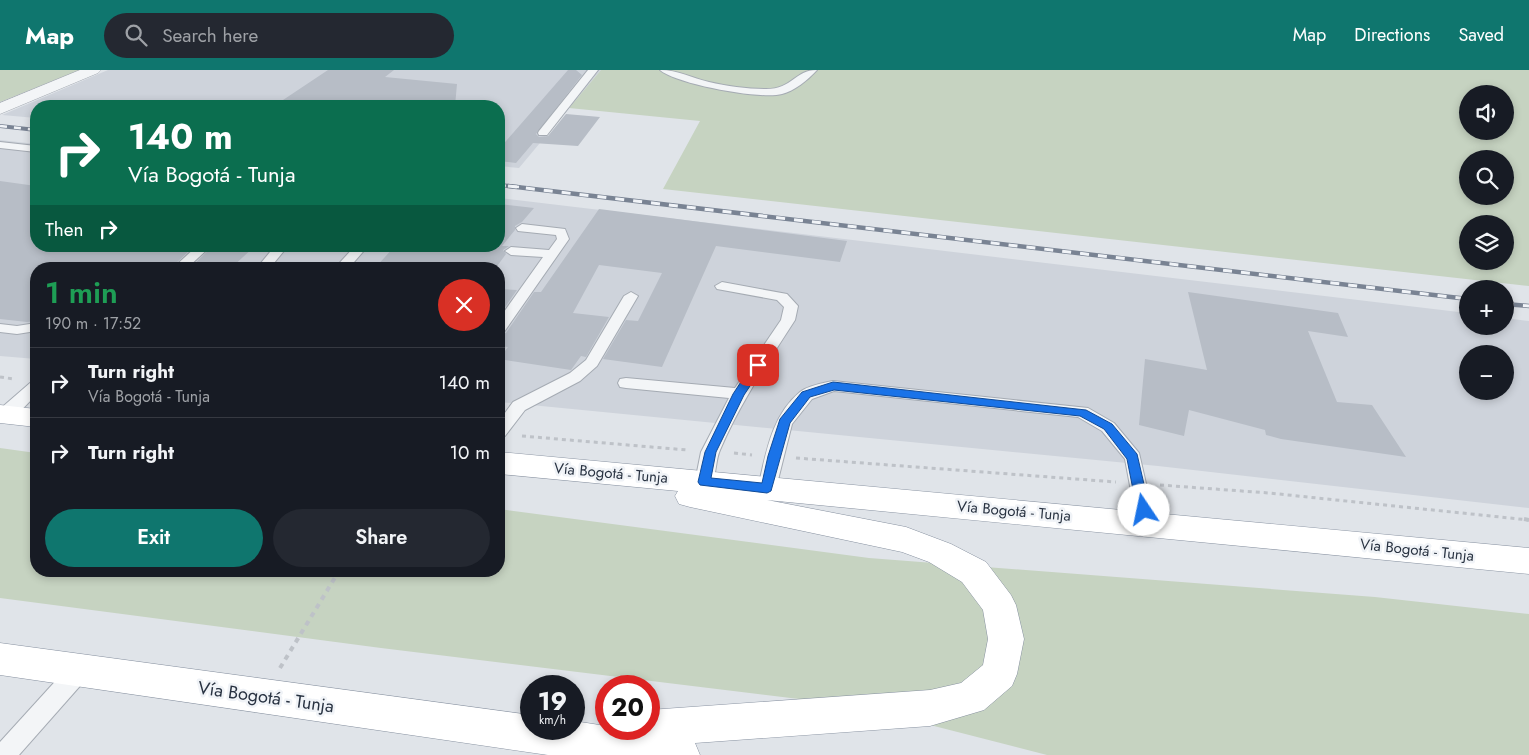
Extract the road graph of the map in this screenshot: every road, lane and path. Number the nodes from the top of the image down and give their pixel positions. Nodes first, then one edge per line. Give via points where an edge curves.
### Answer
1 (93, 70) edge
2 (593, 70) edge
3 (665, 70) edge
4 (812, 70) edge
5 (0, 109) edge
6 (543, 132) dead end
7 (0, 145) edge
8 (30, 148) edge
9 (522, 228) dead end
10 (511, 251) dead end
11 (198, 252) edge
12 (277, 252) edge
13 (356, 252) edge
14 (552, 254) junction
15 (186, 262) edge
16 (268, 262) edge
17 (347, 262) edge
18 (722, 286) dead end
19 (631, 296) dead end
20 (505, 321) edge
21 (0, 328) edge
22 (30, 328) edge
23 (626, 383) dead end
24 (30, 393) edge
25 (739, 394) junction
26 (3, 414) edge
27 (30, 417) edge
28 (505, 424) edge
29 (517, 435) dead end
30 (710, 452) junction
31 (774, 456) junction
32 (505, 464) edge
33 (550, 468) junction
34 (704, 482) junction
35 (1139, 484) junction
36 (767, 488) junction
37 (1529, 520) edge
38 (1146, 524) junction
39 (1529, 561) edge
40 (335, 577) edge
41 (0, 659) edge
42 (79, 670) junction
43 (262, 696) junction
44 (660, 727) edge
45 (520, 732) edge
46 (576, 740) edge
47 (4, 755) edge
48 (680, 755) edge

1 - 5 street
2 - 6 lane
3 - 4 lane via 709,85 779,92
7 - 8 lane
9 - 14 lane via 561,232 563,239
10 - 14 lane
11 - 15 lane
12 - 16 lane
13 - 17 lane
14 - 20 lane
18 - 25 lane via 782,297 791,306 788,320
19 - 28 lane via 592,364 575,377 519,406
21 - 22 lane
23 - 25 lane
24 - 26 lane
25 - 30 lane
26 - 27 highway
29 - 30 path
30 - 31 path
30 - 34 lane
31 - 35 path
31 - 35 lane via 784,422 806,395 833,386 1082,412 1108,427 1133,457
31 - 36 lane
32 - 33 highway, Vía Bogotá - Tunja
33 - 34 highway, Vía Bogotá - Tunja
33 - 44 highway via 906,540 940,553 974,572 999,605 1006,639 999,674 971,698 930,708
34 - 36 highway, Vía Bogotá - Tunja
35 - 37 path via 1269,493
35 - 38 lane
36 - 38 highway, Vía Bogotá - Tunja
38 - 39 highway, Vía Bogotá - Tunja
40 - 43 path
41 - 42 highway, Vía Bogotá - Tunja
42 - 43 highway, Vía Bogotá - Tunja
42 - 47 lane
43 - 45 highway, Vía Bogotá - Tunja
46 - 48 highway, Vía Bogotá - Tunja

